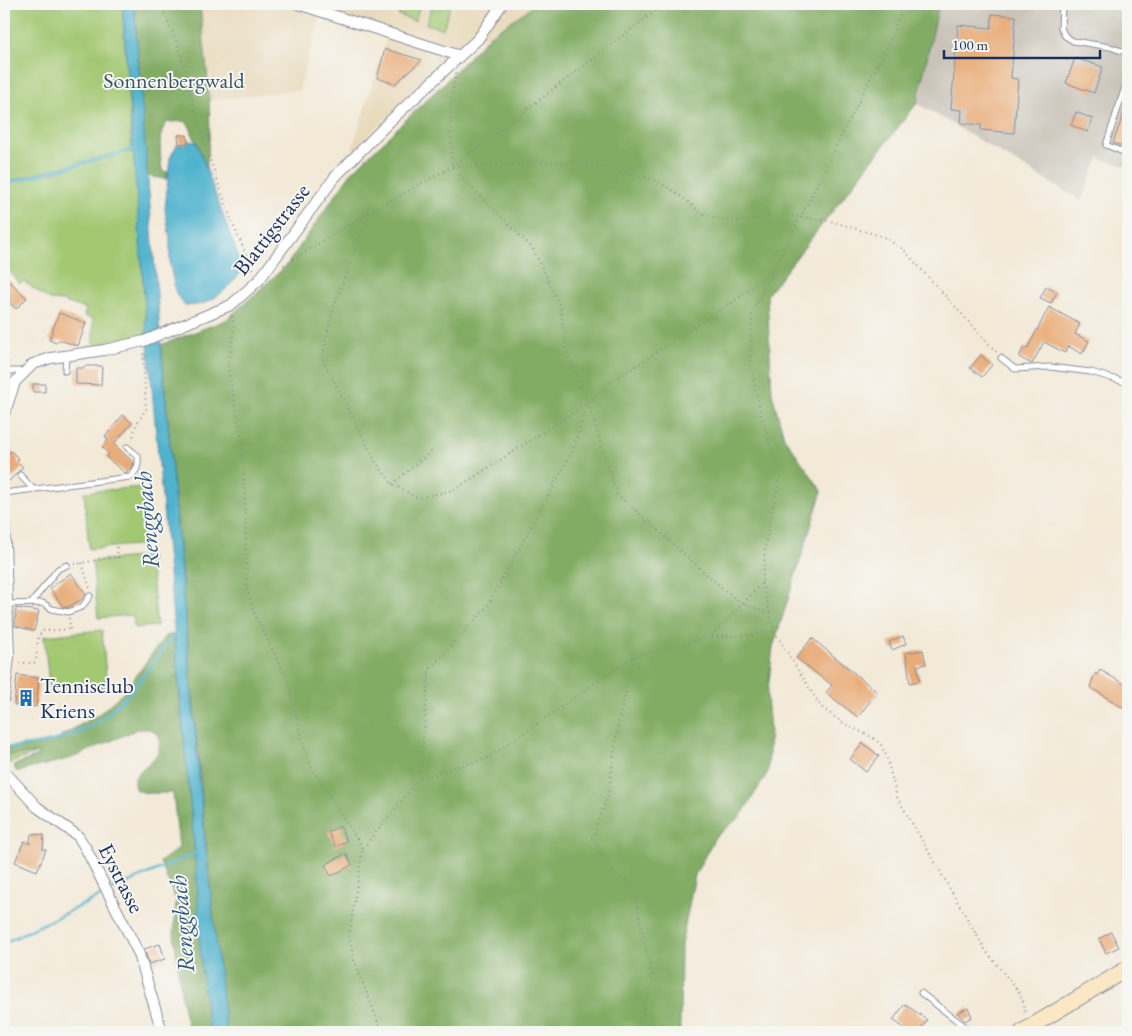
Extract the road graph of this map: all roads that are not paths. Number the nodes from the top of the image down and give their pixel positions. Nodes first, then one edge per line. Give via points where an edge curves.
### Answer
1 (298, 4) edge
2 (502, 4) edge
3 (1062, 4) edge
4 (1128, 53) edge
5 (460, 56) junction
6 (1128, 78) edge
7 (1128, 154) edge
8 (66, 356) junction
9 (1001, 358) road end
10 (6, 371) edge
11 (24, 371) junction
12 (65, 371) dead end
13 (4, 378) edge
14 (1128, 383) edge
15 (4, 414) edge
16 (127, 447) road end
17 (20, 475) dead end
18 (32, 488) junction
19 (4, 493) edge
20 (4, 516) edge
21 (67, 565) road end
22 (90, 596) road end
23 (32, 602) junction
24 (8, 604) junction
25 (4, 698) edge
26 (4, 771) edge
27 (1128, 968) edge
28 (921, 994) dead end
29 (1024, 1031) edge
30 (162, 1032) edge
31 (972, 1032) edge

1 - 5 street
2 - 5 street, Blattigstrasse via 486,29
3 - 4 lane via 1061,28 1065,36 1072,41
5 - 8 street, Blattigstrasse via 335,177 259,280 231,304 143,345
6 - 7 lane via 1106,145
8 - 11 street, Blattigstrasse via 39,361
8 - 12 lane
9 - 14 lane via 1015,369 1050,367 1090,372
10 - 11 lane
10 - 13 lane
11 - 15 street via 12,388
16 - 18 lane via 138,456 139,463 130,477
17 - 18 lane
18 - 19 lane
20 - 24 street
21 - 23 lane via 58,569
22 - 23 lane via 82,607 68,612 52,609 43,602
23 - 24 lane
24 - 25 street via 9,662
26 - 30 street, Eystrasse via 37,807 78,836 85,847 139,954
27 - 29 street
28 - 31 lane

